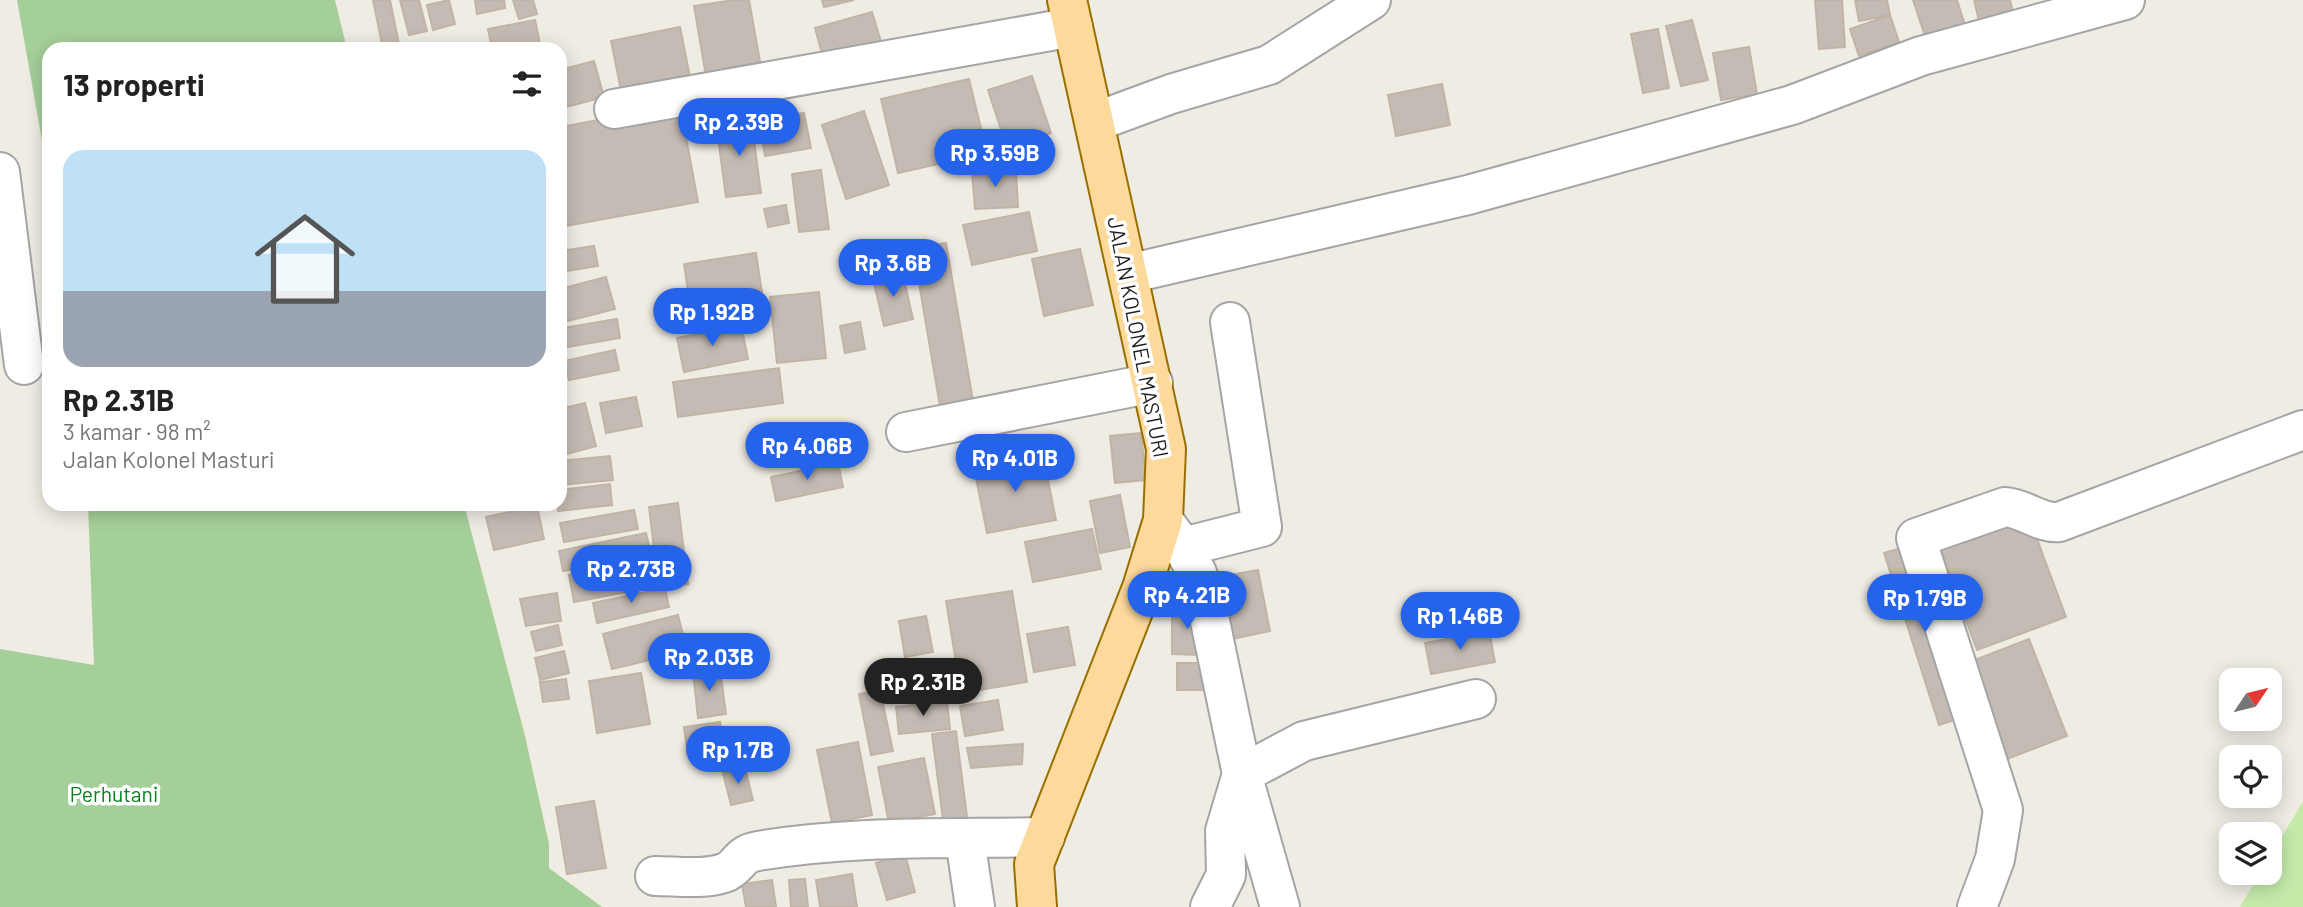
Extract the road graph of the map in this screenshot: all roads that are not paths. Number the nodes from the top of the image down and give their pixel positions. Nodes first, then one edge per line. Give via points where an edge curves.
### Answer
1 (1371, 0) edge
2 (2125, 0) edge
3 (1070, 14) edge
4 (614, 109) dead end
5 (1095, 122) junction
6 (0, 172) edge
7 (1128, 274) junction
8 (1230, 322) dead end
9 (24, 365) dead end
10 (1153, 383) junction
11 (2303, 430) edge
12 (906, 432) dead end
13 (1173, 533) junction
14 (1476, 699) dead end
15 (1242, 774) junction
16 (1045, 837) junction
17 (965, 839) junction
18 (655, 876) dead end
19 (975, 907) edge
20 (1037, 907) edge
21 (1210, 907) edge
22 (1280, 907) edge
23 (1977, 907) edge

1 - 5 street via 1269,65
2 - 7 street via 1921,56 1792,105 1625,152 1468,195
3 - 4 street
3 - 5 main road, JALAN KOLONEL MASTURI
5 - 7 main road, JALAN KOLONEL MASTURI
6 - 9 street
7 - 10 main road, JALAN KOLONEL MASTURI
8 - 13 street via 1262,527
10 - 12 street
10 - 13 main road, JALAN KOLONEL MASTURI via 1166,449
11 - 23 street via 2059,522 2005,507 1916,538 2003,810 1995,859
13 - 15 street via 1197,573 1206,602
13 - 16 main road, JALAN KOLONEL MASTURI via 1142,588
14 - 15 street via 1304,741
15 - 21 street via 1225,831 1226,876
15 - 22 street
16 - 17 street
16 - 20 main road, JALAN KOLONEL MASTURI via 1034,864
17 - 18 street via 831,842 768,849 744,854 726,873
17 - 19 street

